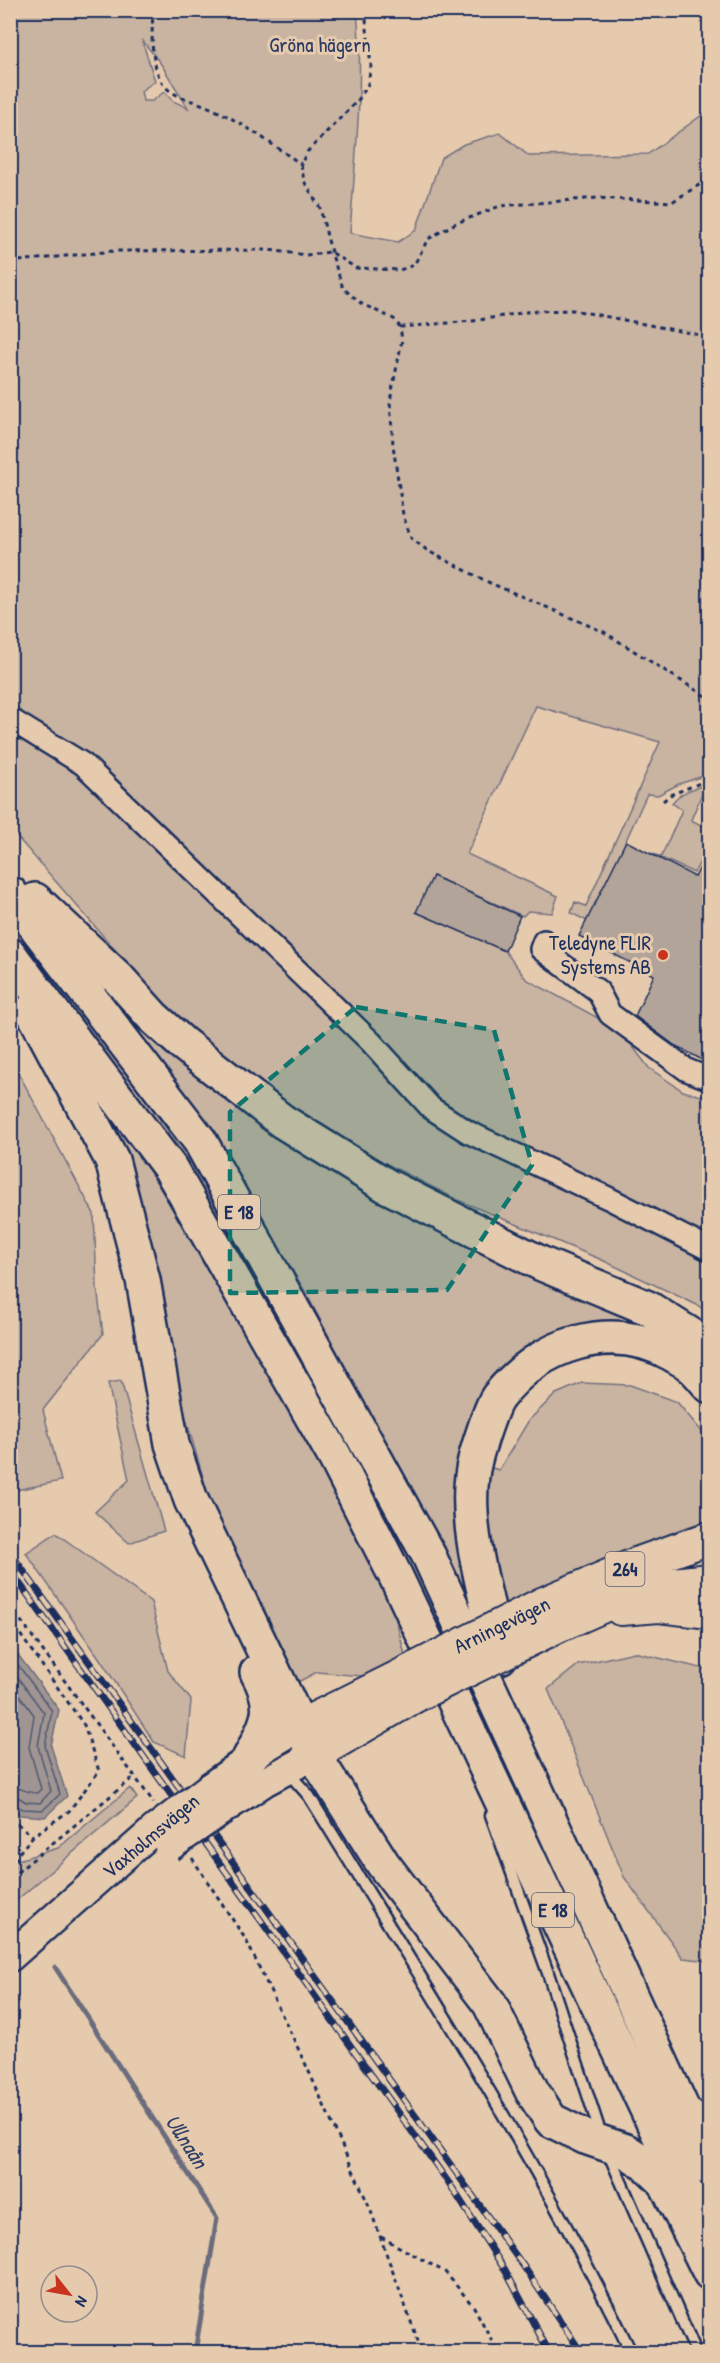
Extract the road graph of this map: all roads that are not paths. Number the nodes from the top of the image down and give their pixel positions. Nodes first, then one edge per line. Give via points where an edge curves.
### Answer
1 (10, 719) edge
2 (10, 877) edge
3 (10, 893) edge
4 (544, 941) dead end
5 (10, 955) edge
6 (10, 976) edge
7 (710, 1078) edge
8 (710, 1250) edge
9 (710, 1347) edge
10 (710, 1386) edge
11 (191, 1500) junction
12 (710, 1538) edge
13 (396, 1576) junction
14 (710, 1580) edge
15 (591, 1611) junction
16 (710, 1612) edge
17 (550, 1615) junction
18 (404, 1618) dead end
19 (418, 1678) junction
20 (300, 1726) junction
21 (275, 1762) junction
22 (218, 1798) junction
23 (486, 1800) dead end
24 (569, 1867) junction
25 (10, 1957) edge
26 (671, 2086) junction
27 (710, 2118) edge
28 (604, 2142) junction
29 (710, 2169) edge
30 (710, 2243) edge
31 (710, 2272) edge
32 (631, 2352) edge
33 (696, 2352) edge

1 - 8 street via 83,764 372,1042 431,1108 468,1132
2 - 9 highway via 182,1044 282,1121 387,1186 542,1264 648,1308
3 - 24 highway, E 18 via 200,1141 429,1556
4 - 7 street via 542,949 598,991 610,1014 687,1070
5 - 13 highway, E 18 via 170,1168 335,1457
6 - 11 highway via 112,1160 143,1280 172,1444
10 - 24 highway via 691,1365 637,1340 604,1337 570,1343 527,1368 497,1398 474,1461 470,1508 477,1559 509,1697
11 - 20 highway
11 - 21 highway via 189,1528 270,1703 265,1728
12 - 17 main road, Arningevägen / 264 via 636,1563
13 - 18 lane
13 - 30 highway, E 18
14 - 15 main road, Arningevägen / 264 via 646,1587
15 - 16 main road via 659,1606
15 - 17 main road, Arningevägen / 264
17 - 19 main road, Arningevägen / 264, bridge
19 - 20 main road, Arningevägen / 264
19 - 21 main road, Arningevägen / 264
20 - 21 main road
20 - 21 main road, Vaxholmsvägen
21 - 22 main road, Vaxholmsvägen
21 - 22 main road
21 - 28 highway via 383,1864 490,2004 532,2091 551,2120
21 - 32 lane via 309,1796 473,2060 568,2228
22 - 25 main road, Vaxholmsvägen, bridge via 46,1925
23 - 28 lane
24 - 26 highway, E 18
26 - 27 lane
26 - 29 highway, E 18
28 - 31 highway via 646,2164 665,2182
28 - 33 lane

